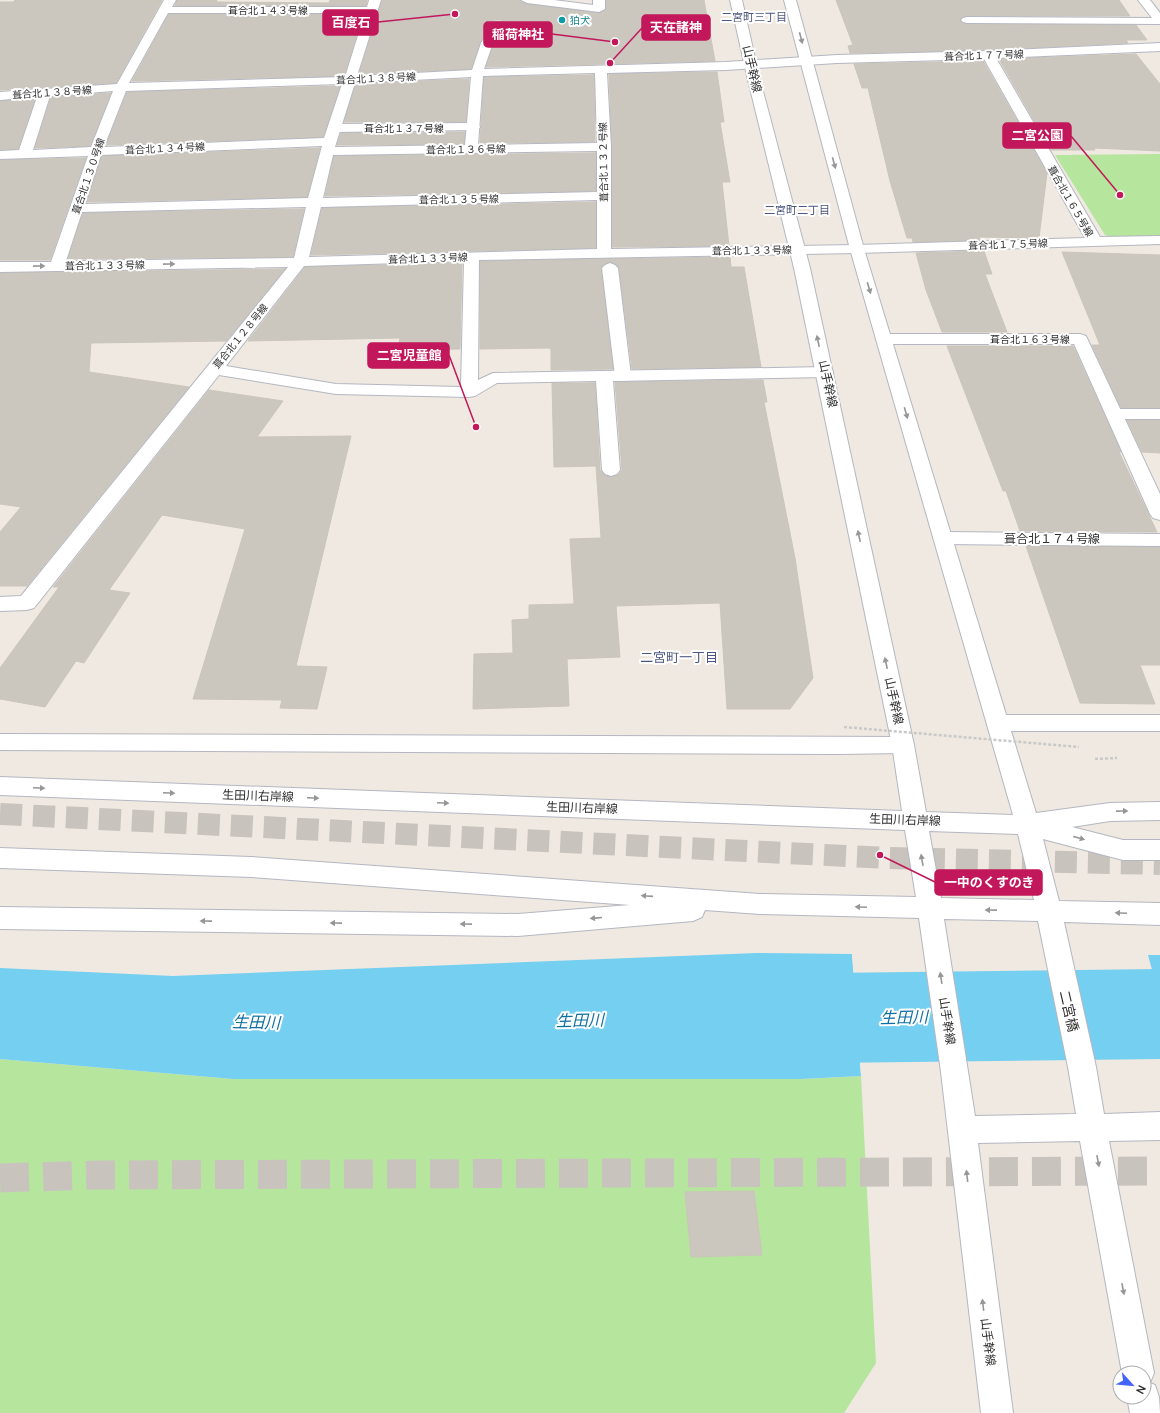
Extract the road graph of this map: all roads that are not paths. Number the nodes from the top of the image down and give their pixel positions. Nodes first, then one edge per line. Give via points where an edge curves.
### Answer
1 (527, 0) edge
2 (599, 0) edge
3 (736, 0) edge
4 (790, 0) edge
5 (1144, 0) edge
6 (167, 5) edge
7 (285, 5) edge
8 (374, 5) edge
9 (967, 20) dead end
10 (498, 24) dead end
11 (1156, 47) edge
12 (988, 55) junction
13 (807, 61) junction
14 (1160, 61) edge
15 (751, 64) junction
16 (601, 70) junction
17 (477, 73) junction
18 (350, 80) junction
19 (121, 87) junction
20 (45, 93) junction
21 (0, 96) edge
22 (473, 128) junction
23 (331, 140) junction
24 (604, 147) junction
25 (471, 148) junction
26 (96, 151) junction
27 (25, 153) junction
28 (0, 154) edge
29 (604, 196) junction
30 (315, 203) junction
31 (77, 208) junction
32 (1160, 240) edge
33 (1095, 242) junction
34 (798, 249) junction
35 (857, 249) junction
36 (604, 253) junction
37 (472, 256) junction
38 (300, 262) junction
39 (57, 266) junction
40 (0, 267) edge
41 (610, 268) dead end
42 (884, 339) junction
43 (214, 368) junction
44 (825, 372) junction
45 (604, 376) junction
46 (623, 376) junction
47 (469, 392) junction
48 (1115, 414) junction
49 (1160, 414) edge
50 (611, 470) dead end
51 (1160, 514) edge
52 (943, 538) junction
53 (1160, 540) edge
54 (0, 604) edge
55 (998, 723) junction
56 (1160, 723) edge
57 (0, 742) edge
58 (903, 745) junction
59 (0, 786) edge
60 (1160, 811) edge
61 (915, 820) junction
62 (1028, 825) junction
63 (1160, 850) edge
64 (0, 858) edge
65 (760, 904) junction
66 (930, 909) junction
67 (1049, 910) junction
68 (1160, 914) edge
69 (0, 918) edge
70 (1092, 1126) junction
71 (1160, 1126) edge
72 (962, 1130) junction
73 (1137, 1365) edge
74 (997, 1413) edge

1 - 2 street via 599,9
3 - 15 street, 山手幹線
4 -> 13 street
5 - 9 street via 1160,21
6 - 7 street, 葺合北１４３号線
6 - 19 street, 葺合北１３０号線
7 - 8 street, 葺合北１４３号線
8 - 18 street, 葺合北１２８号線
10 - 17 street via 487,43
11 - 12 street, 葺合北１７７号線
11 - 14 street
12 - 13 street, 葺合北１７７号線
12 - 33 street, 葺合北１６５号線
13 - 15 street, 葺合北１７７号線
13 -> 35 street
15 - 16 street, 葺合北１３８号線
15 - 34 street, 山手幹線
16 - 17 street, 葺合北１３８号線
16 - 24 street, 葺合北１３２号線
17 - 18 street, 葺合北１３８号線
17 - 22 street
18 - 19 street, 葺合北１３８号線
18 - 23 street, 葺合北１２８号線
19 - 20 street, 葺合北１３８号線
19 - 26 street, 葺合北１３０号線
20 - 21 street, 葺合北１３８号線
20 - 27 street
22 - 23 street, 葺合北１３７号線
22 - 25 street
23 - 25 street, 葺合北１３６号線
23 - 26 street, 葺合北１３４号線
23 - 30 street, 葺合北１２８号線
24 - 25 street, 葺合北１３６号線
24 - 29 street, 葺合北１３２号線
26 - 27 street, 葺合北１３４号線
26 - 31 street, 葺合北１３０号線
27 - 28 street, 葺合北１３４号線
29 - 30 street, 葺合北１３５号線
29 - 36 street, 葺合北１３２号線
30 - 31 street, 葺合北１３５号線
30 - 38 street, 葺合北１２８号線
31 - 39 street, 葺合北１３０号線
32 - 33 street, 葺合北１７５号線
33 - 35 street, 葺合北１７５号線
34 - 35 street, 葺合北１３３号線
34 - 36 street, 葺合北１３３号線
44 -> 34 street, 山手幹線
35 -> 42 street
36 - 37 street, 葺合北１３３号線
37 - 38 street, 葺合北１３３号線
37 - 47 street
39 -> 38 street, 葺合北１３３号線
38 - 43 street, 葺合北１２８号線
40 -> 39 street, 葺合北１３３号線
41 - 46 street
42 - 48 street, 葺合北１６３号線 via 1080,339
42 -> 52 street
43 - 47 street via 336,389
43 - 54 street, 葺合北１２８号線 via 27,603
44 - 46 street
58 -> 44 street, 山手幹線
45 - 46 street
45 - 47 street via 493,378
45 - 50 street
48 - 49 street
48 - 51 street, 葺合北１６３号線
52 - 53 street, 葺合北１７４号線
52 - 55 street
55 - 56 street
55 - 62 street
57 - 58 street
58 - 61 street, 山手幹線
59 -> 61 street, 生田川右岸線
62 -> 60 street via 1110,812
61 - 62 street, 生田川右岸線
66 -> 61 street, 山手幹線
62 -> 63 street, 生田川右岸線 via 1124,850
62 - 67 street
65 -> 64 street via 251,867
66 -> 65 street
65 -> 69 street via 518,925
67 -> 66 street
72 -> 66 street, 山手幹線
68 -> 67 street
67 - 70 street, 二宮橋
70 - 71 street
70 - 72 street
70 -> 73 street
74 -> 72 street, 山手幹線

